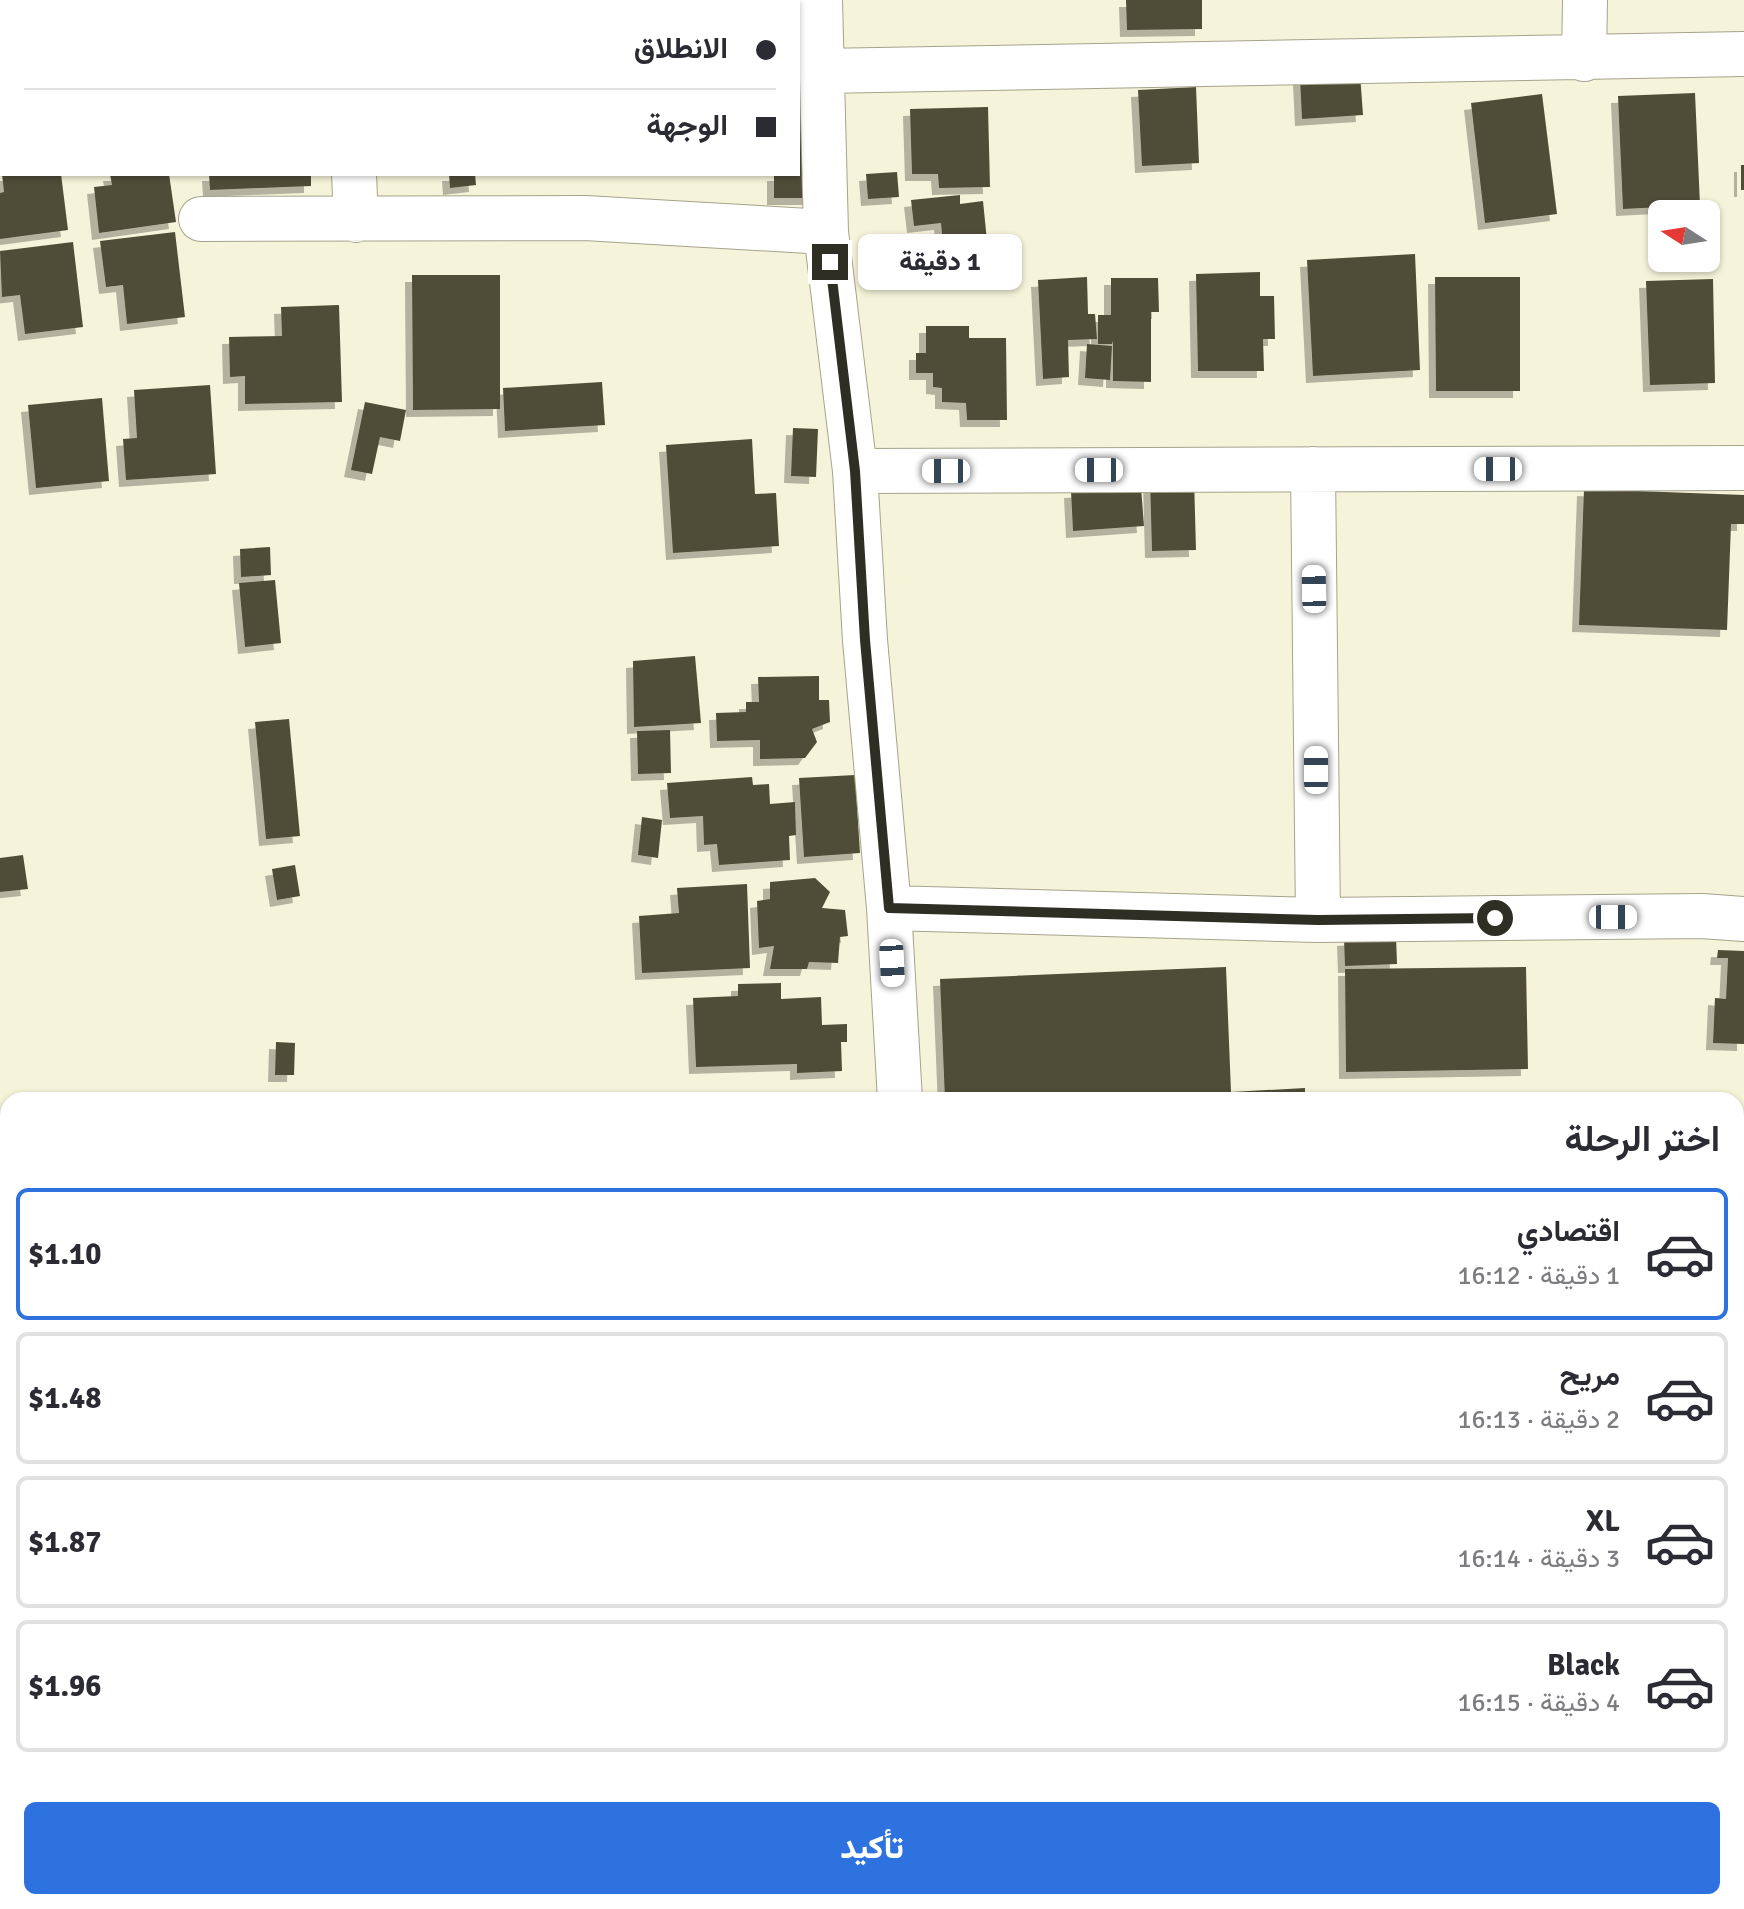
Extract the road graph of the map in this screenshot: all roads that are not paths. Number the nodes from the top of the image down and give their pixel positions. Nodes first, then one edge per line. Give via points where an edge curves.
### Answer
1 (820, 0) edge
2 (1585, 0) edge
3 (1744, 54) edge
4 (1584, 59) junction
5 (822, 71) junction
6 (354, 176) edge
7 (201, 219) dead end
8 (356, 220) junction
9 (826, 232) junction
10 (1744, 468) edge
11 (1313, 469) junction
12 (855, 471) junction
13 (889, 908) junction
14 (1744, 919) edge
15 (1318, 920) junction
16 (900, 1092) edge

1 - 5 street
2 - 4 street
3 - 4 street
4 - 5 street
5 - 9 street
6 - 8 street
7 - 8 street
8 - 9 street via 585,218
9 - 12 street
10 - 11 street
11 - 12 street
11 - 15 street
12 - 13 street
13 - 15 street
13 - 16 street
14 - 15 street

